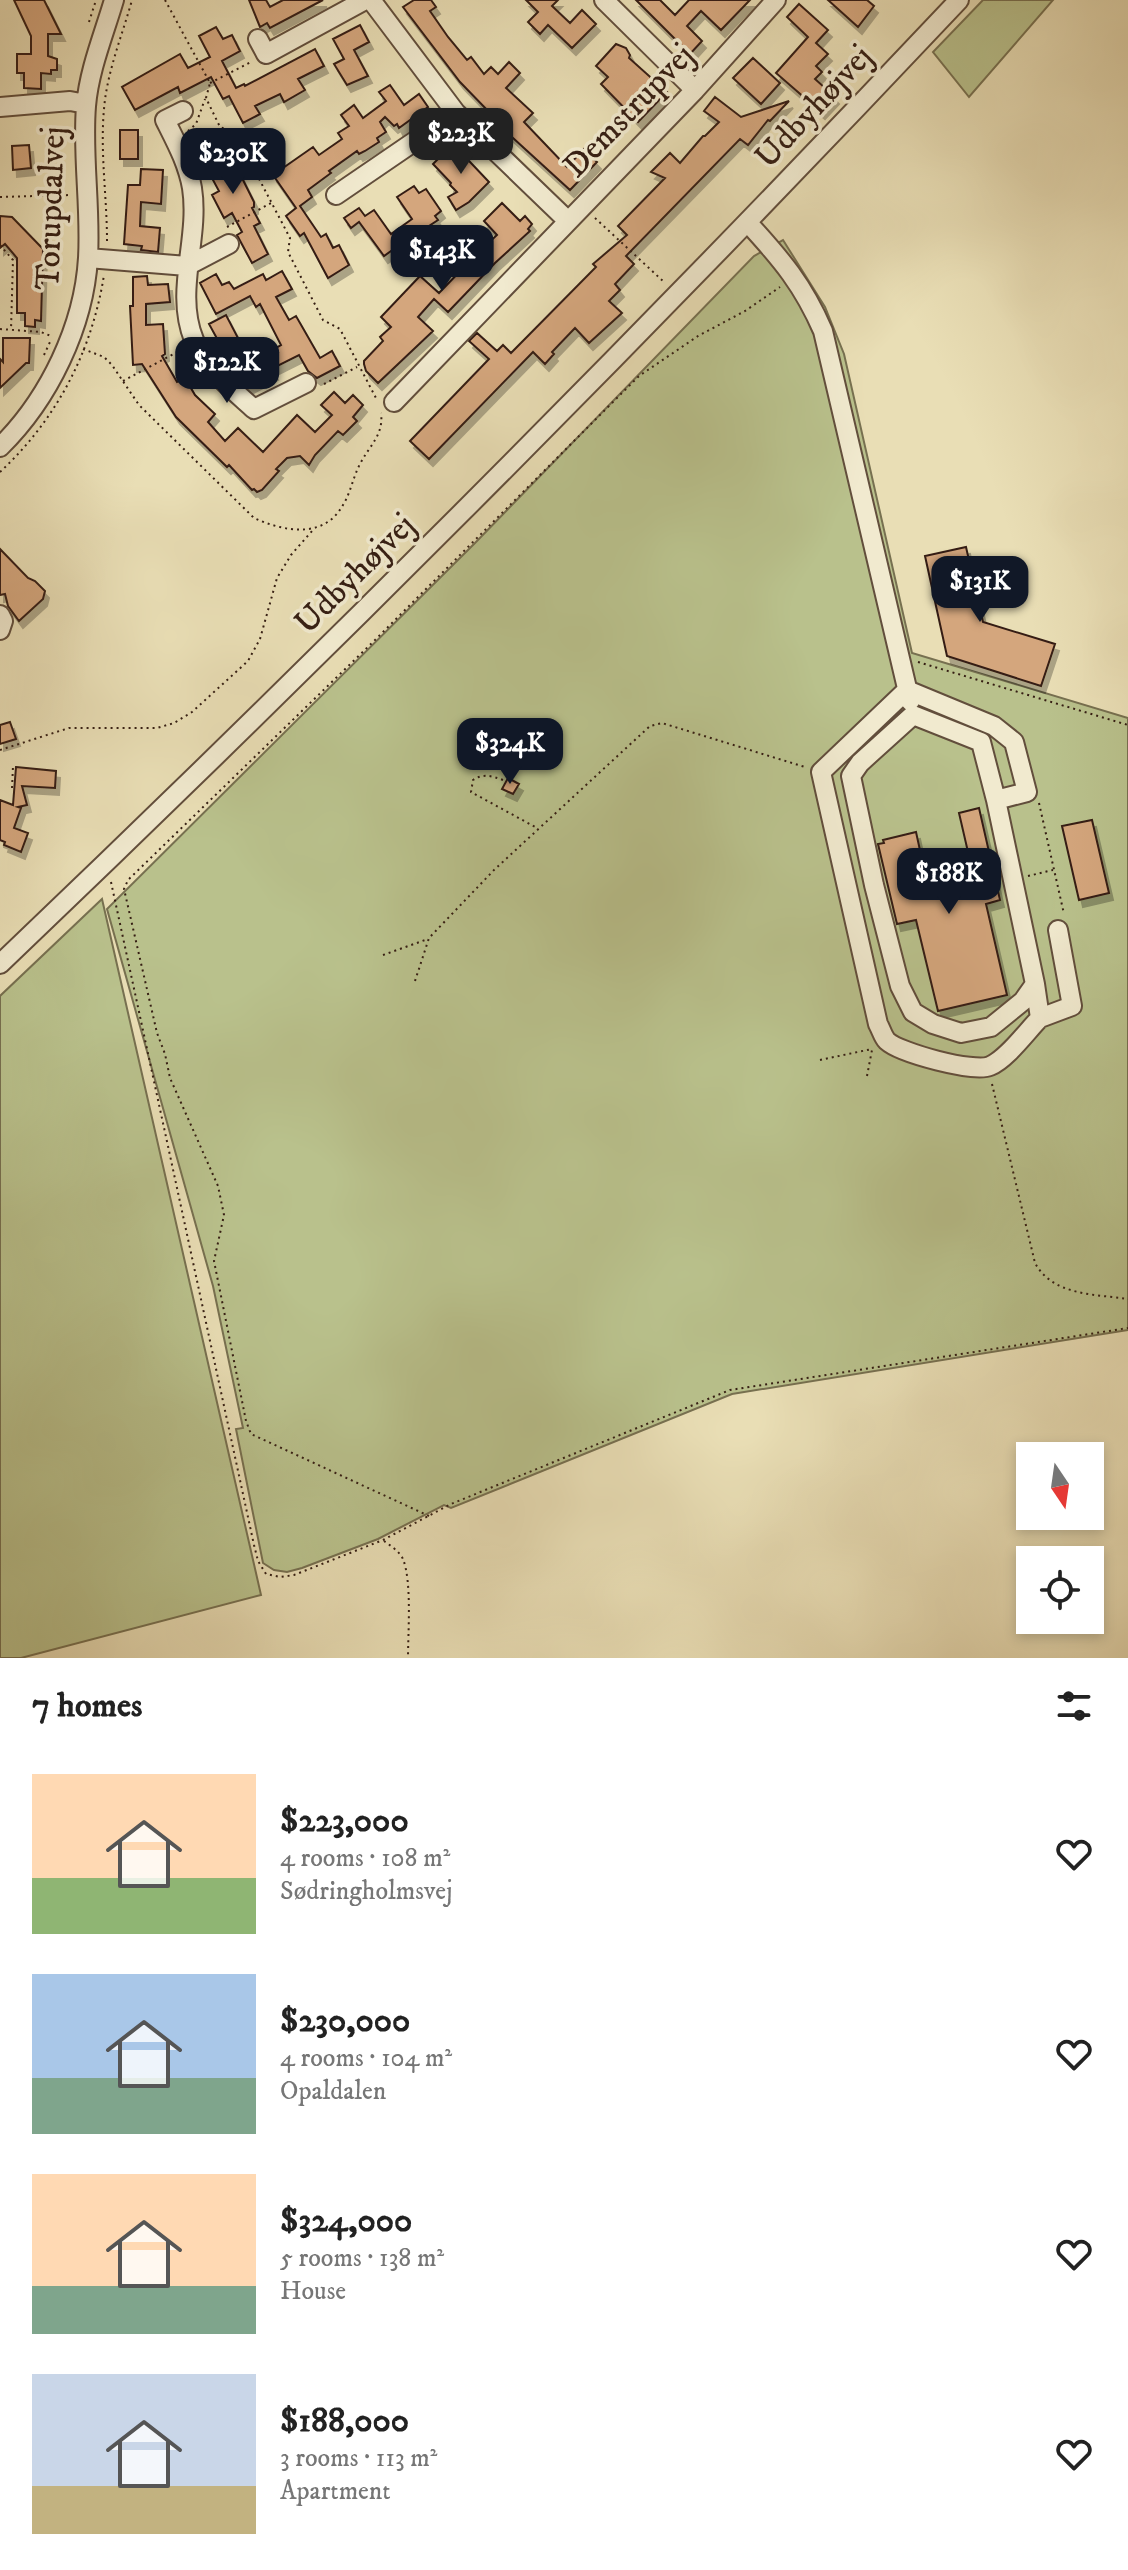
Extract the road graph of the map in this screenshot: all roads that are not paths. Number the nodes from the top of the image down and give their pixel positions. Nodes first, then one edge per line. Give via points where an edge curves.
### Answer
1 (114, 0) edge
2 (368, 0) edge
3 (604, 0) edge
4 (776, 0) edge
5 (959, 0) edge
6 (262, 46) road end
7 (695, 90) junction
8 (0, 96) edge
9 (86, 104) junction
10 (0, 107) edge
11 (183, 111) dead end
12 (456, 113) junction
13 (336, 195) dead end
14 (568, 221) junction
15 (748, 223) junction
16 (229, 244) road end
17 (88, 258) junction
18 (187, 266) junction
19 (306, 383) road end
20 (394, 402) dead end
21 (0, 447) edge
22 (0, 615) edge
23 (0, 630) edge
24 (907, 690) junction
25 (913, 715) junction
26 (996, 800) junction
27 (1058, 930) road end
28 (1063, 953) junction
29 (1030, 961) junction
30 (0, 964) edge
31 (1035, 984) junction
32 (1040, 1018) junction

1 - 9 street, Torupdalvej
2 - 6 street
2 - 12 street
3 - 7 street
4 - 7 street, Demstrupvej
5 - 15 street, Udbyhøjvej
7 - 14 street, Demstrupvej
8 - 10 street
9 - 10 street
9 - 17 street, Torupdalvej
11 - 18 street via 165,120 192,189
12 - 13 street
12 - 14 street
14 - 20 street, Demstrupvej
15 - 24 street via 794,277 823,331
15 - 30 street, Udbyhøjvej via 397,578
16 - 18 street
17 - 18 street
17 - 21 street, Torupdalvej via 80,306 33,408
18 - 19 street via 187,313 195,342 210,367 254,409
22 - 23 street
24 - 25 street
24 - 26 street via 994,726 1014,742 1027,792
24 - 32 street via 821,772 880,1045 988,1067
25 - 26 street via 981,742
25 - 31 street via 851,776 900,986 913,1012 961,1033 991,1027
26 - 29 street
27 - 28 street
28 - 29 street
28 - 32 street via 1072,1006
29 - 31 street
31 - 32 street

